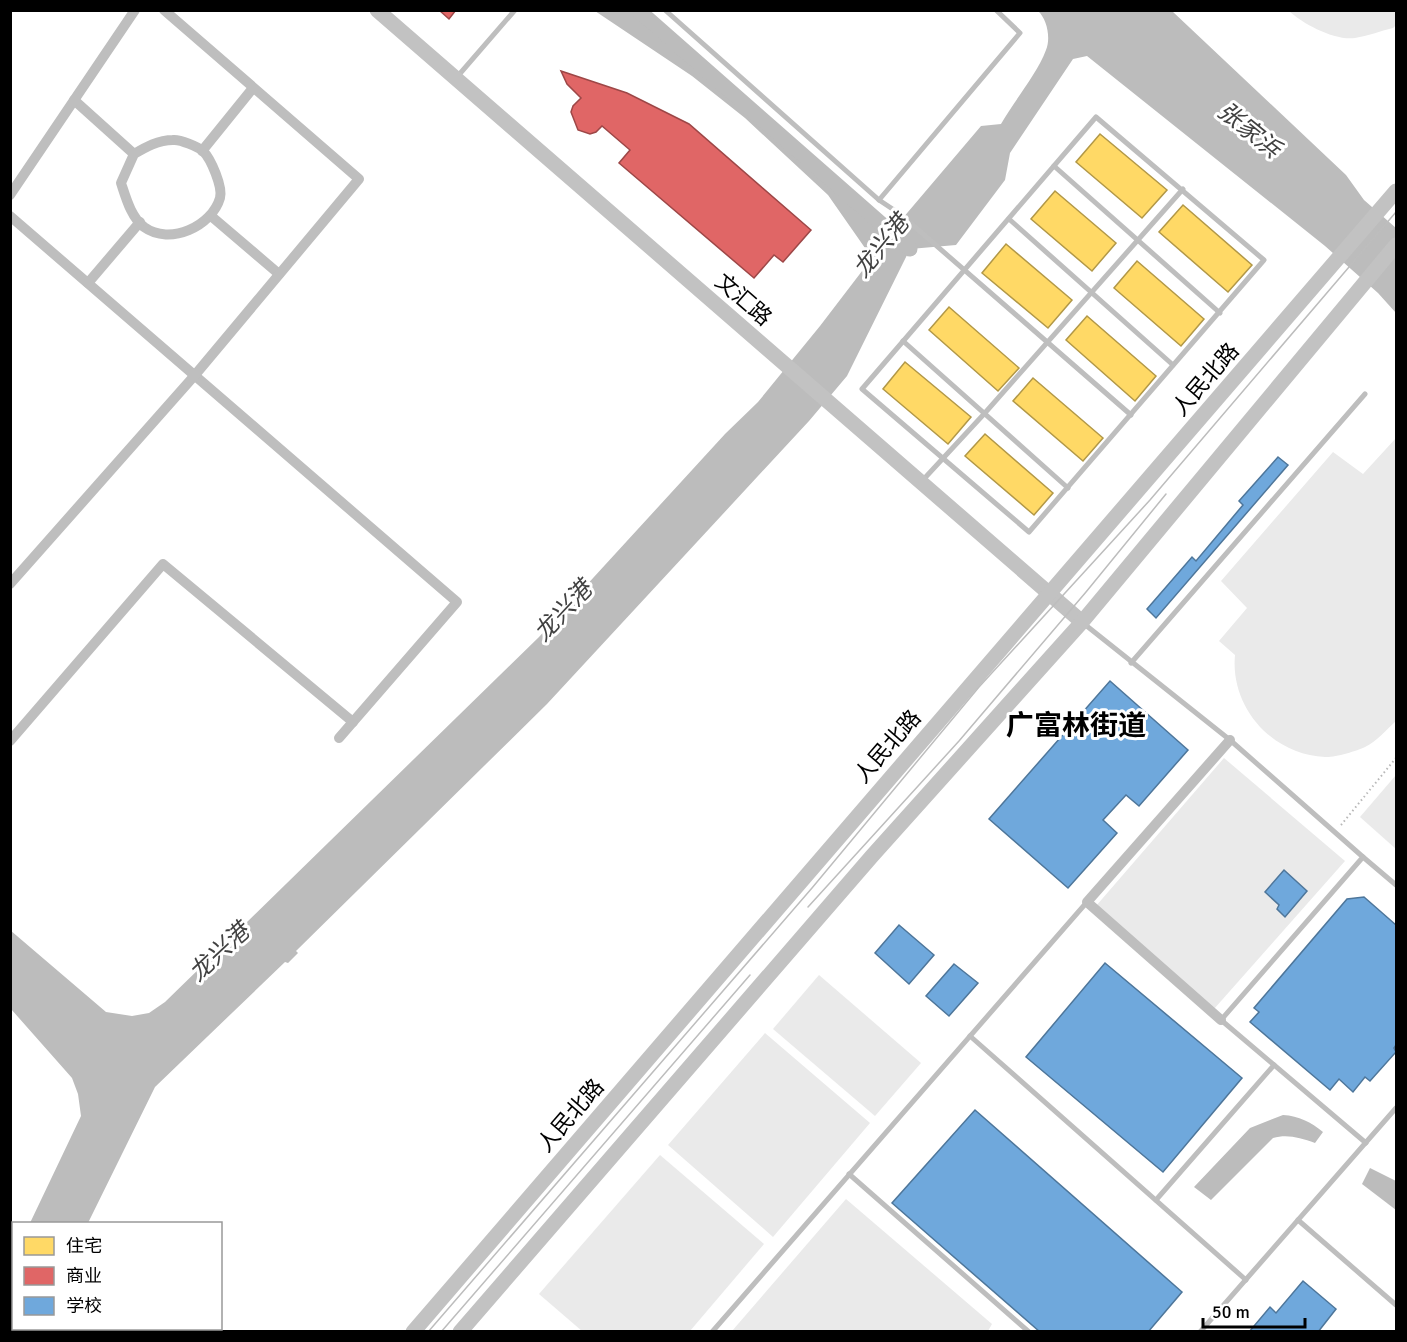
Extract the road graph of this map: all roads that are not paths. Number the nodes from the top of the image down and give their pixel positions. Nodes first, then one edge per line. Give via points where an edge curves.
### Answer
1 (135, 10) edge
2 (164, 10) edge
3 (377, 10) edge
4 (515, 10) edge
5 (665, 10) edge
6 (996, 10) edge
7 (455, 79) junction
8 (253, 88) junction
9 (74, 100) junction
10 (202, 151) junction
11 (134, 154) junction
12 (1054, 166) junction
13 (1183, 189) junction
14 (10, 195) edge
15 (1394, 195) edge
16 (879, 200) junction
17 (10, 216) edge
18 (211, 216) junction
19 (1009, 219) junction
20 (140, 222) junction
21 (1138, 240) junction
22 (1396, 245) edge
23 (965, 270) junction
24 (279, 274) junction
25 (88, 283) junction
26 (1092, 292) junction
27 (1220, 313) junction
28 (903, 341) junction
29 (1048, 342) junction
30 (1173, 365) junction
31 (195, 375) junction
32 (1365, 394) dead end
33 (984, 414) junction
34 (1131, 415) junction
35 (944, 457) junction
36 (921, 482) junction
37 (1068, 488) junction
38 (10, 584) edge
39 (1049, 593) junction
40 (1082, 622) junction
41 (1131, 663) junction
42 (353, 722) junction
43 (339, 738) dead end
44 (1230, 740) junction
45 (10, 741) edge
46 (1364, 857) junction
47 (1396, 885) edge
48 (1087, 902) junction
49 (1221, 1020) junction
50 (970, 1036) junction
51 (1274, 1065) junction
52 (1395, 1112) edge
53 (1366, 1143) junction
54 (849, 1174) junction
55 (1156, 1200) junction
56 (1298, 1220) junction
57 (1246, 1280) junction
58 (1396, 1305) edge
59 (413, 1332) edge
60 (460, 1332) edge
61 (712, 1332) edge
62 (1029, 1332) edge
63 (1200, 1332) edge

1 - 9 street
2 - 8 street
3 - 7 main road, 文汇路
4 - 7 lane
5 - 16 lane
6 - 16 lane via 1020,33
7 - 36 main road, 文汇路
8 - 10 street
8 - 24 street via 359,179
9 - 11 street
9 - 14 street
10 - 11 street via 175,139 153,143
10 - 18 street via 216,173 221,196
11 - 20 street via 121,183 129,208
12 - 13 lane via 1096,117
12 - 19 lane
12 - 21 lane
13 - 21 lane
13 - 27 lane via 1264,260
15 - 39 main road, 人民北路
16 - 23 lane
17 - 25 street
18 - 20 street via 192,230 170,234 153,231
18 - 24 street
19 - 23 lane
19 - 26 lane
20 - 25 street
21 - 26 lane
21 - 27 lane
22 - 40 main road
23 - 28 lane
23 - 29 lane
24 - 31 street
25 - 31 street
26 - 29 lane
26 - 30 lane
27 - 30 lane
28 - 33 lane
28 - 35 lane via 862,389
29 - 33 lane
29 - 34 lane
30 - 34 lane
31 - 38 street
31 - 42 street via 457,602
32 - 41 lane
33 - 35 lane
33 - 37 lane
34 - 37 lane
35 - 36 lane
35 - 37 lane via 1029,532
36 - 39 main road, 文汇路
39 - 40 main road, 文汇路
39 - 59 main road, 人民北路
40 - 41 lane
40 - 60 main road via 872,856
41 - 44 lane
42 - 43 street
42 - 45 street via 163,564
44 - 46 lane
44 - 48 street
46 - 47 lane
46 - 49 lane
48 - 49 street
48 - 50 lane
49 - 51 lane
50 - 54 lane
50 - 55 lane
51 - 53 lane
51 - 55 lane
52 - 53 lane
53 - 56 lane
54 - 61 lane
54 - 62 lane
55 - 57 lane
56 - 57 lane
56 - 58 lane
57 - 63 lane

